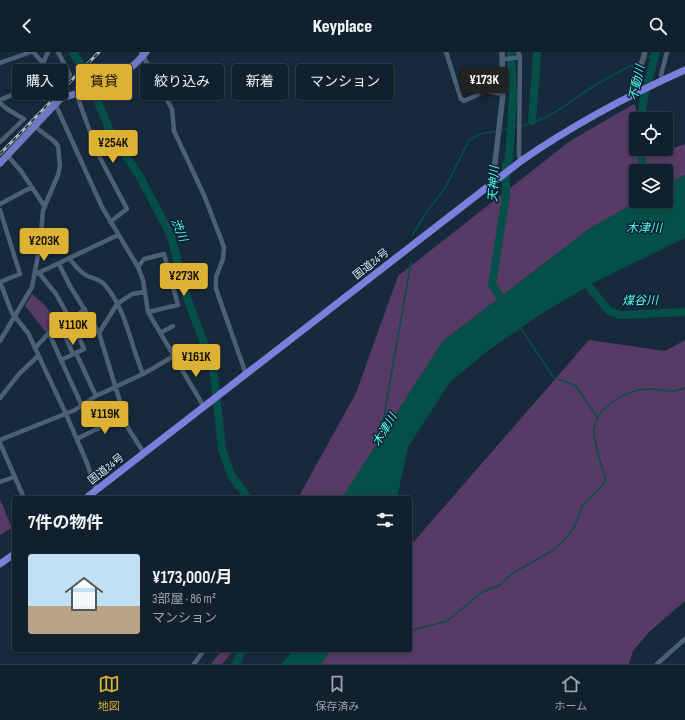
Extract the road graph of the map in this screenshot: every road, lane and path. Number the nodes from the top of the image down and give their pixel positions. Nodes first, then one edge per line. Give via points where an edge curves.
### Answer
1 (32, 52) edge
2 (48, 52) edge
3 (58, 52) edge
4 (446, 52) edge
5 (502, 52) edge
6 (645, 52) edge
7 (667, 52) edge
8 (144, 53) edge
9 (519, 55) edge
10 (504, 59) junction
11 (0, 63) edge
12 (43, 63) joint
13 (64, 64) edge
14 (132, 67) edge
15 (685, 70) edge
16 (660, 81) junction
17 (636, 92) junction
18 (76, 94) edge
19 (503, 94) junction
20 (12, 96) edge
21 (53, 100) edge
22 (78, 100) edge
23 (0, 101) edge
24 (55, 104) junction
25 (34, 126) junction
26 (0, 142) edge
27 (7, 155) junction
28 (521, 161) junction
29 (0, 163) edge
30 (496, 180) junction
31 (32, 187) junction
32 (0, 204) edge
33 (44, 207) junction
34 (0, 210) edge
35 (110, 222) junction
36 (118, 235) junction
37 (69, 258) junction
38 (59, 264) junction
39 (138, 267) junction
40 (37, 274) junction
41 (144, 292) junction
42 (2, 295) edge
43 (117, 304) junction
44 (85, 309) junction
45 (148, 312) junction
46 (14, 316) junction
47 (71, 318) junction
48 (59, 322) junction
49 (172, 326) dead end
50 (2, 333) edge
51 (49, 333) junction
52 (99, 333) junction
53 (160, 333) junction
54 (0, 341) edge
55 (35, 348) junction
56 (75, 354) junction
57 (38, 356) junction
58 (174, 356) junction
59 (61, 360) junction
60 (143, 374) junction
61 (246, 374) junction
62 (116, 386) junction
63 (96, 396) junction
64 (0, 398) edge
65 (87, 403) junction
66 (82, 406) junction
67 (204, 407) junction
68 (66, 414) junction
69 (124, 415) junction
70 (98, 429) junction
71 (77, 439) junction
72 (0, 442) edge
73 (144, 453) junction
74 (14, 477) junction
75 (0, 482) edge
76 (96, 490) junction
77 (23, 496) edge
78 (88, 496) edge
79 (12, 555) edge
80 (0, 564) edge
81 (685, 639) edge
82 (203, 652) edge
83 (194, 664) edge
84 (657, 664) edge

1 - 11 street
1 - 12 street
2 - 12 street
3 - 13 street
4 - 19 street via 461,99 470,100 486,91
5 - 10 street
6 - 17 street via 635,86
7 - 16 street
8 - 14 main road
8 - 61 street via 172,109 174,131 204,195 224,247 223,259 216,277 216,289
9 - 10 street
9 - 28 street
10 - 19 street
15 - 16 highway, 国道24号
16 - 17 highway, 国道24号
17 - 28 highway, 国道24号 via 556,137
18 - 24 main road via 68,95
19 - 30 street via 494,171
20 - 23 street
21 - 24 street
22 - 35 street via 98,154 126,209
23 - 26 street via 7,109 24,119
24 - 25 main road
24 - 35 street
25 - 27 main road
25 - 33 street via 54,141 59,154 58,175
27 - 29 main road
27 - 31 street
28 - 30 highway, 国道24号
30 - 61 highway, 国道24号
31 - 32 street
31 - 33 street
33 - 40 street
34 - 42 street via 20,274 0,282
35 - 36 street
36 - 37 street
36 - 39 street
37 - 38 street
37 - 43 street via 84,274 102,282
38 - 40 street
38 - 44 street
39 - 41 street
39 - 45 street via 144,259 164,254 178,306
40 - 46 street
40 - 47 street via 56,294
41 - 43 street via 132,294
41 - 45 street
42 - 46 street
43 - 52 street
43 - 60 street
44 - 47 street
44 - 52 street
45 - 53 street
46 - 50 street
46 - 55 street via 28,333
47 - 48 street
47 - 56 street via 84,349
48 - 51 street
48 - 56 street
49 - 53 street
50 - 54 street
51 - 55 street
51 - 59 street
52 - 62 street
53 - 58 street
55 - 57 street
56 - 59 street
56 - 63 street
57 - 64 street via 19,374
57 - 68 street
58 - 60 street
58 - 67 street
59 - 66 street
60 - 62 street
61 - 67 highway, 国道24号
62 - 63 street
62 - 69 street
63 - 65 street
65 - 66 street
65 - 70 street
66 - 68 street
67 - 73 highway, 国道24号
68 - 71 street
68 - 72 street
69 - 70 street
69 - 73 street via 128,428
70 - 71 street
71 - 76 street
72 - 74 street
73 - 76 highway, 国道24号
74 - 75 street
74 - 77 street
76 - 78 highway, 国道24号
79 - 80 highway
81 - 84 street
82 - 83 street

